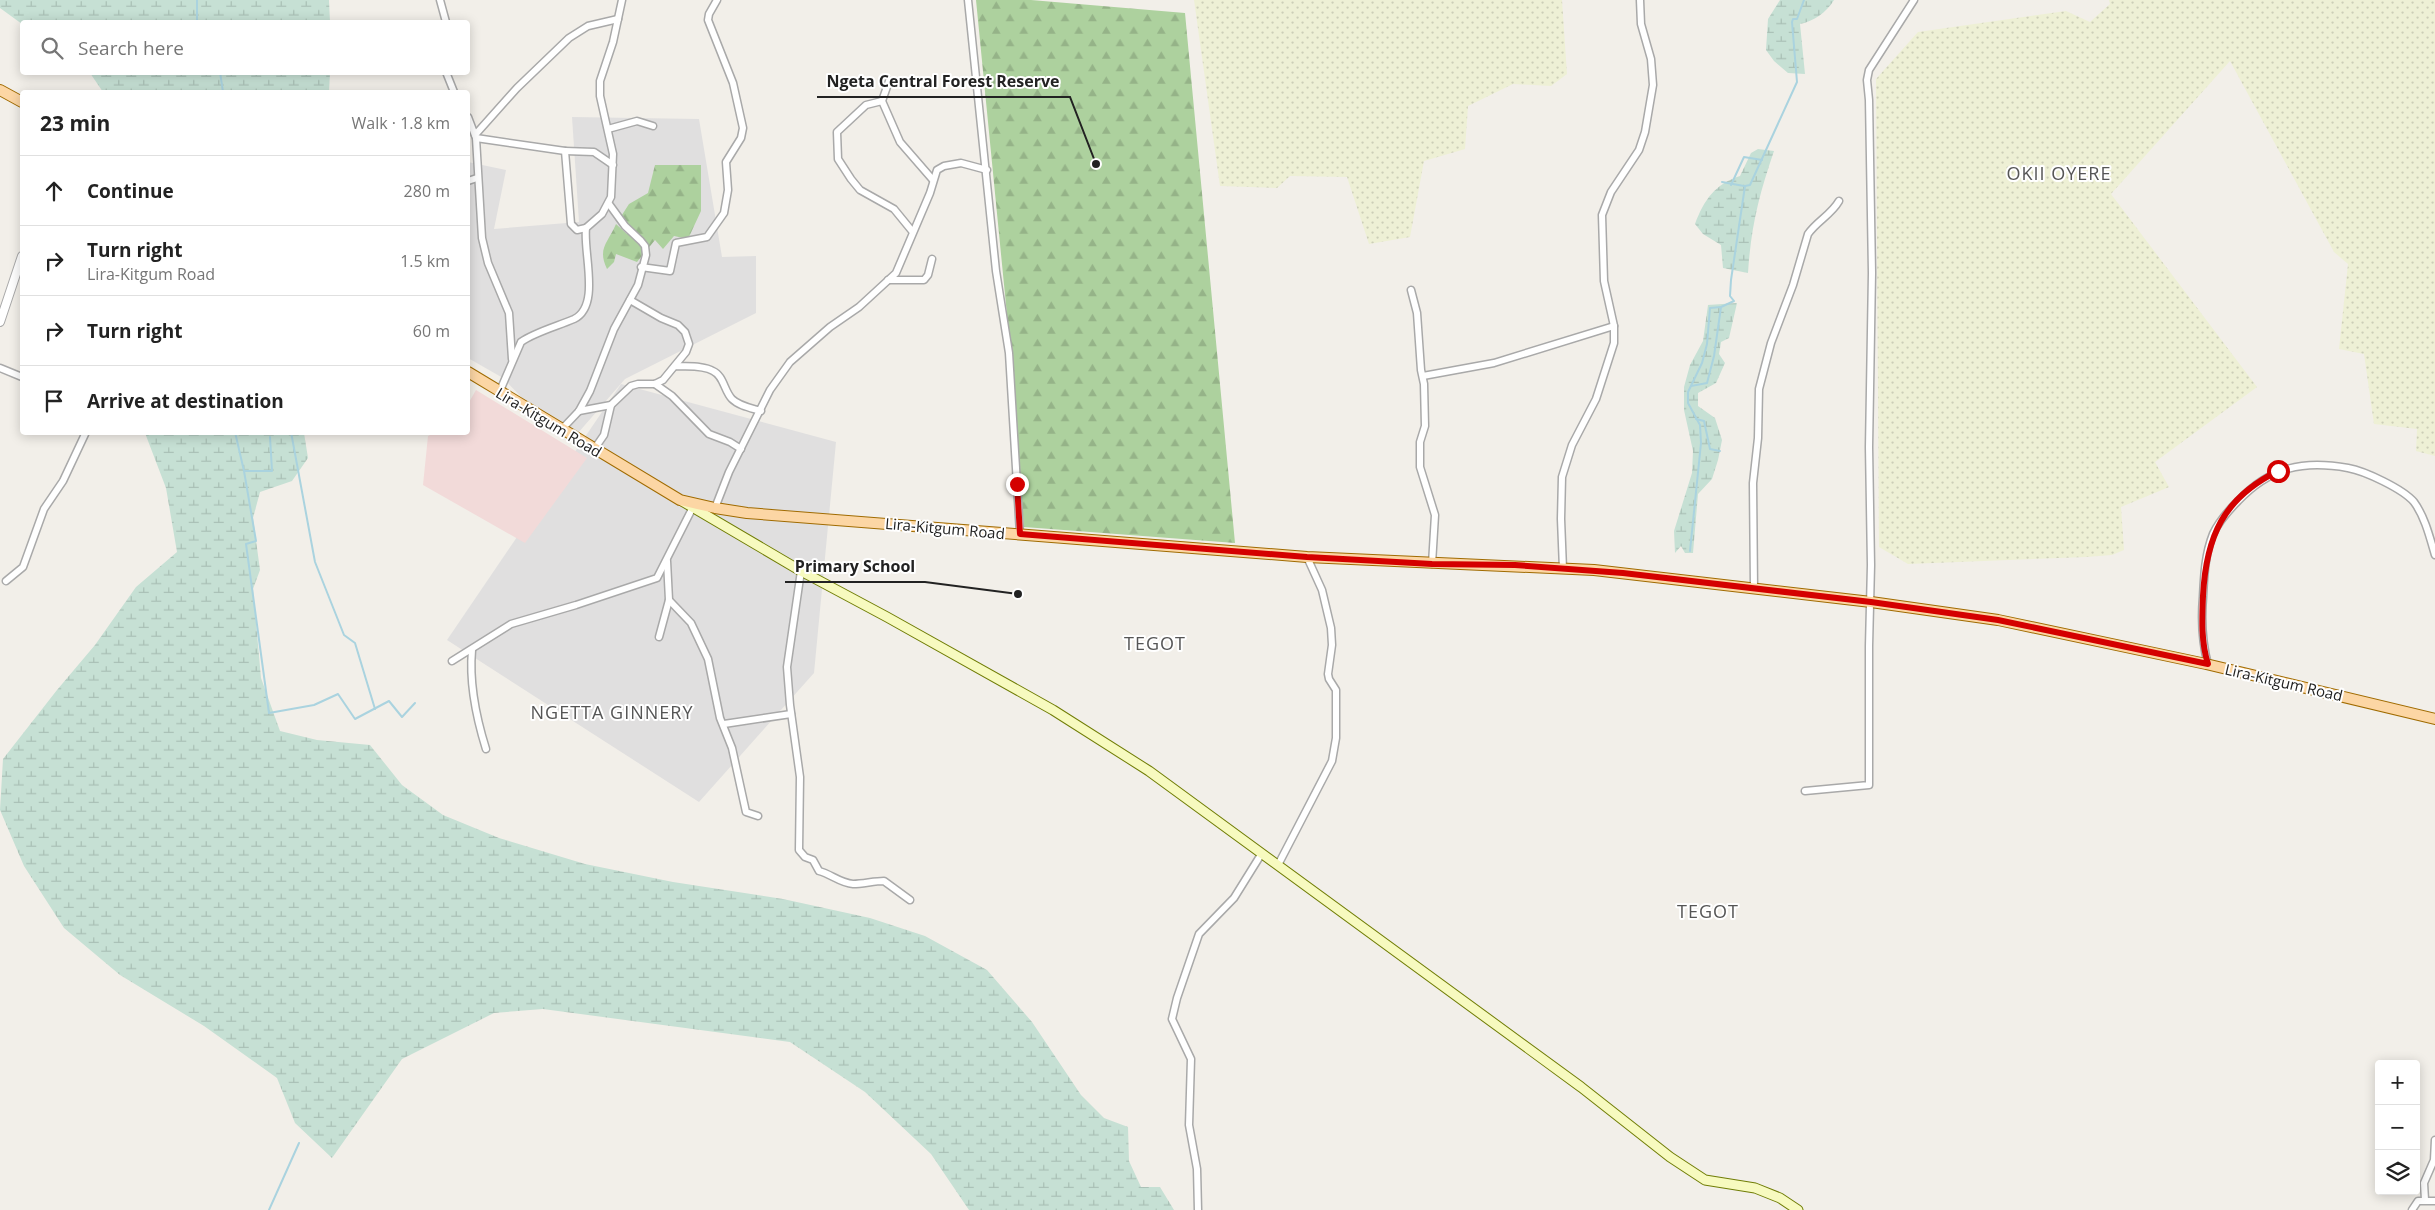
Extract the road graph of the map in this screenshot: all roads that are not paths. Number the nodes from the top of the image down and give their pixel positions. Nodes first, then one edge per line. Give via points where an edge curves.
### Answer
1 (440, 0) edge
2 (622, 0) edge
3 (717, 0) edge
4 (968, 0) edge
5 (1640, 0) edge
6 (1914, 0) edge
7 (618, 19) junction
8 (445, 20) edge
9 (447, 75) edge
10 (889, 80) dead end
11 (0, 90) edge
12 (453, 90) edge
13 (20, 101) edge
14 (882, 101) junction
15 (470, 123) edge
16 (653, 126) dead end
17 (608, 130) junction
18 (475, 137) junction
19 (565, 151) junction
20 (613, 166) junction
21 (987, 170) junction
22 (477, 178) junction
23 (470, 180) edge
24 (933, 180) junction
25 (1839, 201) dead end
26 (609, 204) junction
27 (586, 228) junction
28 (912, 231) junction
29 (932, 260) dead end
30 (20, 262) edge
31 (641, 267) junction
32 (888, 280) junction
33 (1411, 290) dead end
34 (630, 300) junction
35 (0, 322) edge
36 (1614, 326) junction
37 (512, 360) junction
38 (675, 366) junction
39 (0, 368) edge
40 (470, 373) edge
41 (1423, 376) junction
42 (20, 377) edge
43 (655, 384) junction
44 (499, 393) junction
45 (611, 405) junction
46 (761, 410) junction
47 (579, 411) junction
48 (561, 430) junction
49 (85, 435) edge
50 (595, 448) junction
51 (741, 449) junction
52 (680, 500) junction
53 (692, 508) junction
54 (715, 508) junction
55 (1020, 534) junction
56 (2435, 555) edge
57 (667, 557) junction
58 (1307, 557) junction
59 (1432, 564) junction
60 (1563, 569) junction
61 (800, 571) junction
62 (6, 581) dead end
63 (1754, 589) junction
64 (669, 600) junction
65 (1871, 602) junction
66 (659, 637) dead end
67 (472, 650) junction
68 (452, 661) dead end
69 (2208, 664) junction
70 (791, 714) junction
71 (2435, 719) edge
72 (724, 724) junction
73 (486, 749) dead end
74 (1804, 791) dead end
75 (758, 816) dead end
76 (1262, 853) junction
77 (1278, 865) junction
78 (910, 900) dead end
79 (2435, 1140) edge
80 (2425, 1200) junction
81 (2435, 1201) edge
82 (1198, 1210) edge
83 (1798, 1210) edge
84 (2412, 1210) edge

1 - 8 street
2 - 7 street
3 - 31 street via 708,20 733,83 743,128 741,138 726,162 728,190 724,213 707,237 676,243 670,270
4 - 21 street
5 - 36 street via 1641,24 1654,85 1638,150 1611,192 1601,220 1604,280
6 - 65 street via 1869,70 1867,80 1872,273
7 - 17 street via 600,81
7 - 18 street via 588,26 569,38 524,81
9 - 12 street
10 - 14 street
11 - 13 main road
14 - 24 street via 900,142
14 - 28 street via 866,105 839,128 838,158 860,190 894,209
15 - 18 street
16 - 17 street via 637,121
17 - 20 street
18 - 19 street
18 - 22 street
19 - 20 street via 594,152
19 - 27 street via 571,224 577,230
20 - 26 street
21 - 24 street via 950,164 937,170
21 - 55 street via 996,271 1008,353
22 - 23 street
22 - 37 street via 482,238 488,263 509,313
24 - 28 street
25 - 63 street via 1808,234 1793,285 1770,343 1761,379 1753,483
26 - 27 street
26 - 31 street via 645,246 646,256
27 - 37 street via 588,300 584,311 561,326 523,341
28 - 32 street via 896,273
29 - 32 street via 924,280
30 - 35 street
31 - 34 street via 638,285
32 - 46 street via 790,362 770,390
33 - 41 street via 1417,313
34 - 38 street via 678,325 685,332 689,344
34 - 47 street
36 - 41 street via 1494,363
36 - 60 street via 1613,350 1596,399 1572,445 1562,477
37 - 44 street
38 - 43 street
38 - 46 street via 712,370 719,374 732,400
39 - 42 street
40 - 44 main road, Lira-Kitgum Road
41 - 59 street via 1425,426 1419,458 1421,475 1435,515
43 - 45 street via 631,386
43 - 51 street via 672,396 708,434
44 - 48 main road, Lira-Kitgum Road
45 - 47 street
45 - 50 street via 604,435
46 - 51 street
47 - 48 street
48 - 50 main road, Lira-Kitgum Road
49 - 62 street via 63,481 44,509 23,567
50 - 52 main road, Lira-Kitgum Road
51 - 54 street
52 - 53 main road
52 - 54 main road, Lira-Kitgum Road
53 - 57 street
53 - 61 main road
54 - 55 main road, Lira-Kitgum Road
55 - 58 main road, Lira-Kitgum Road
56 - 69 street via 2428,530 2414,502 2376,477 2328,464 2278,471 2249,489 2226,514 2213,535 2204,570 2201,620
57 - 64 street
57 - 67 street via 660,574 652,580 511,624
58 - 59 main road, Lira-Kitgum Road
58 - 77 street via 1322,590 1331,628 1328,674 1336,690 1336,738 1332,761
59 - 60 main road, Lira-Kitgum Road
60 - 63 main road, Lira-Kitgum Road
61 - 70 street via 787,667
61 - 76 main road via 1053,710 1163,781
63 - 65 main road, Lira-Kitgum Road
64 - 66 street
64 - 72 street via 697,634 708,660
65 - 69 main road, Lira-Kitgum Road via 1998,620
65 - 74 street via 1869,785
67 - 68 street
67 - 73 street via 471,688
69 - 71 main road, Lira-Kitgum Road
70 - 72 street
70 - 78 street via 800,777 799,850 813,860 819,871 834,878 852,884 884,881
72 - 75 street via 746,812
76 - 77 main road
76 - 82 street via 1234,898 1199,934 1172,1019 1191,1059 1189,1125 1197,1169
77 - 83 main road via 1686,1168 1712,1182 1761,1190
79 - 80 street via 2434,1160 2424,1183
80 - 81 street
80 - 84 street via 2418,1201

